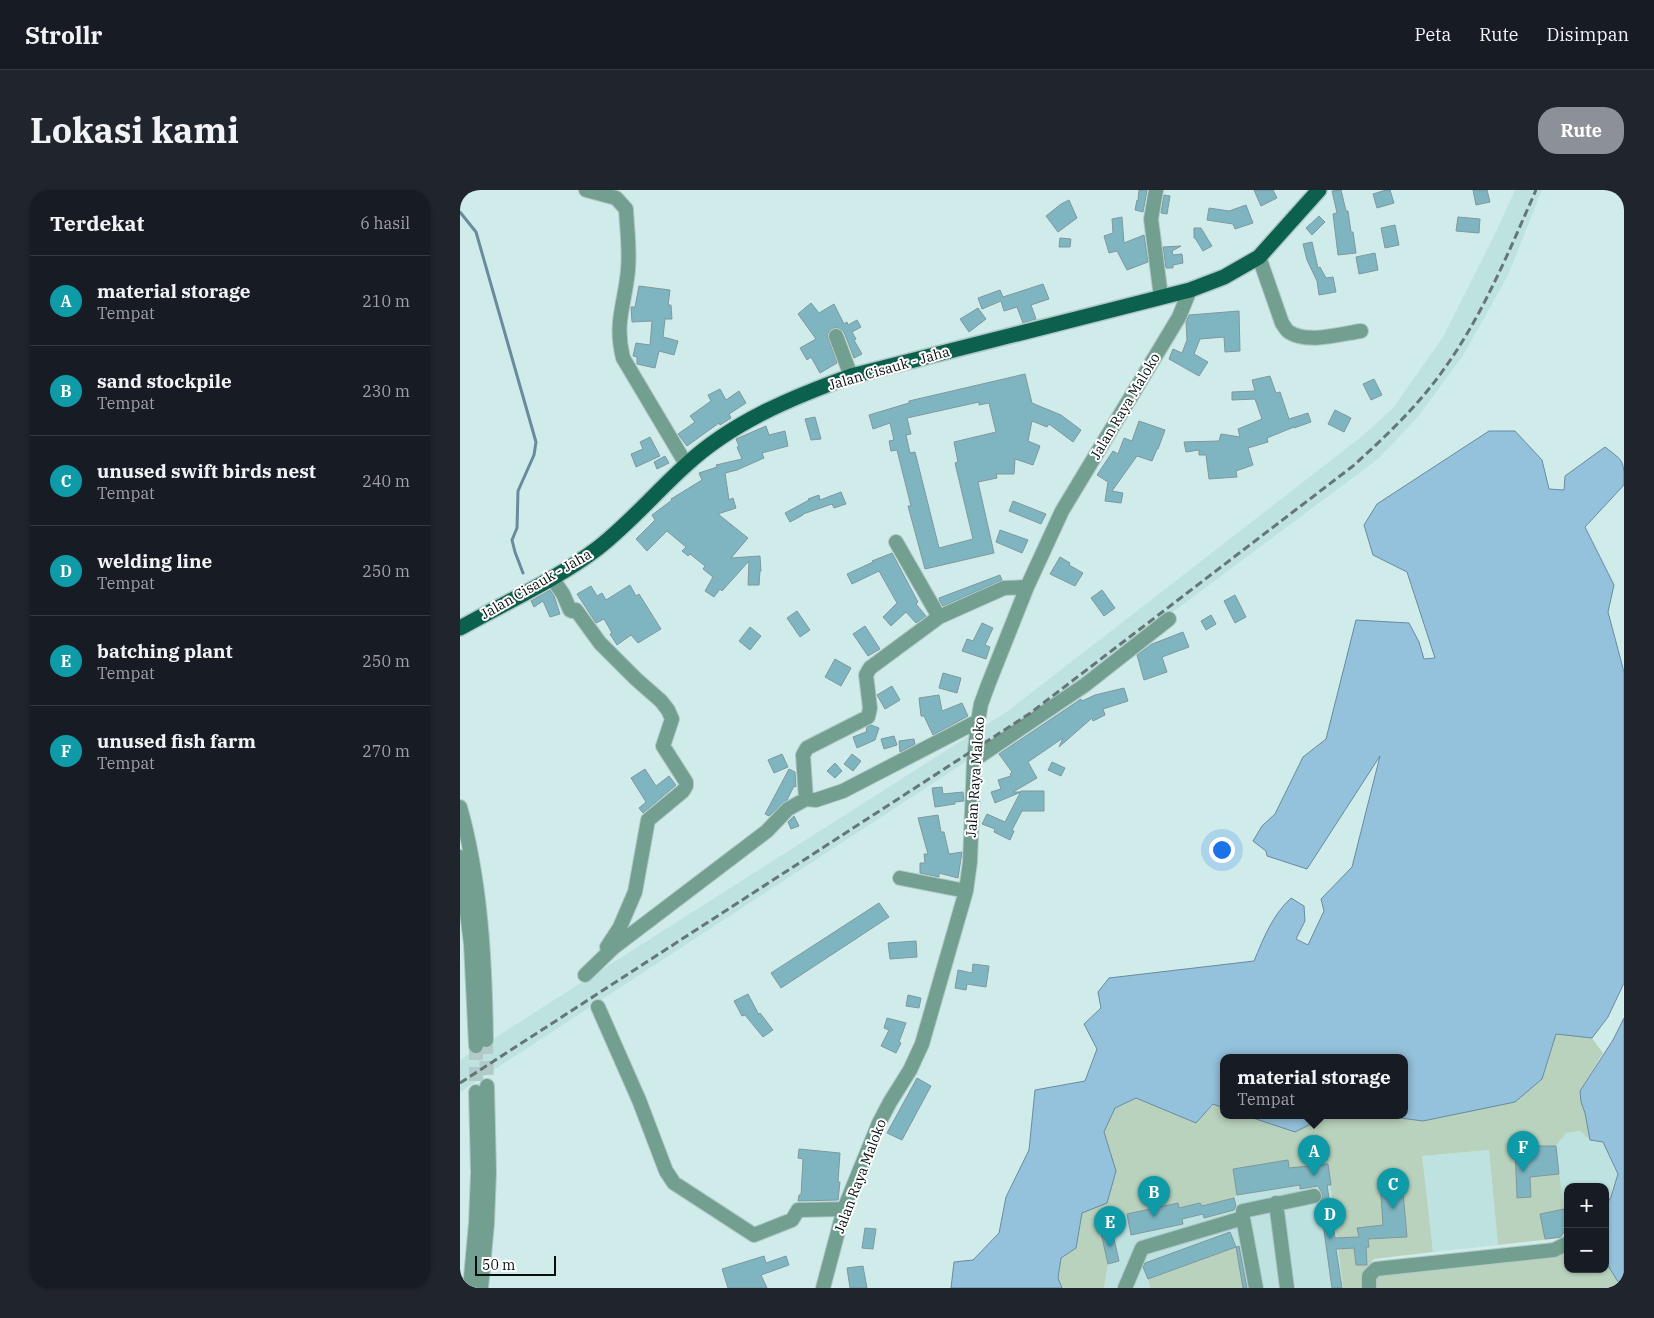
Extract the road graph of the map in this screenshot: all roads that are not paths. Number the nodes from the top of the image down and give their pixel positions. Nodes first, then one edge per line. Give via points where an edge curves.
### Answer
1 (586, 190) edge
2 (1156, 190) edge
3 (1319, 190) edge
4 (1259, 256) junction
5 (1190, 290) junction
6 (1161, 297) junction
7 (1361, 331) dead end
8 (836, 336) dead end
9 (852, 376) junction
10 (686, 464) junction
11 (896, 542) dead end
12 (552, 578) junction
13 (1027, 587) junction
14 (939, 617) junction
15 (1169, 620) dead end
16 (460, 628) edge
17 (978, 721) junction
18 (974, 760) junction
19 (806, 799) junction
20 (460, 807) edge
21 (460, 857) edge
22 (900, 878) dead end
23 (966, 891) junction
24 (596, 962) junction
25 (585, 974) dead end
26 (598, 1007) dead end
27 (1314, 1196) dead end
28 (1276, 1203) junction
29 (844, 1209) junction
30 (1243, 1218) junction
31 (1564, 1245) edge
32 (470, 1288) edge
33 (481, 1288) edge
34 (823, 1288) edge
35 (1125, 1288) edge
36 (1256, 1288) edge
37 (1287, 1288) edge
38 (1369, 1288) edge

1 - 10 street via 616,198 626,209 628,269 618,328 619,344 623,358
2 - 6 street via 1151,219
3 - 4 main road, Jalan Cisauk - Jaha
4 - 5 main road, Jalan Cisauk - Jaha via 1224,277
4 - 7 street via 1288,332 1317,338
5 - 6 main road, Jalan Cisauk - Jaha
5 - 13 street, Jalan Raya Maloko via 1179,317 1062,511
6 - 9 main road, Jalan Cisauk - Jaha
8 - 9 street
9 - 10 main road, Jalan Cisauk - Jaha via 774,407 714,442
10 - 12 main road, Jalan Cisauk - Jaha via 597,549
11 - 14 street
12 - 16 main road, Jalan Cisauk - Jaha
12 - 24 street via 570,610 576,610 600,643 668,710 672,719 663,746 686,782 683,791 648,820 635,892 616,934
13 - 14 street via 1004,588
13 - 17 street, Jalan Raya Maloko via 985,691
14 - 19 street via 870,668 866,675 868,717 807,748 803,755
15 - 18 street via 1085,685
17 - 18 street, Jalan Raya Maloko
17 - 19 street via 843,791 816,800
18 - 23 street, Jalan Raya Maloko
19 - 24 street via 788,809 766,830
20 - 21 street via 475,882 482,942 481,1043
22 - 23 street
23 - 29 street, Jalan Raya Maloko via 922,1044 879,1123
24 - 25 street
26 - 29 street via 666,1172 674,1183 754,1235 792,1220 798,1210
27 - 28 street
28 - 30 street via 1243,1212
28 - 37 street
29 - 34 street, Jalan Raya Maloko
30 - 35 street via 1142,1248
30 - 36 street
31 - 38 street via 1554,1250 1376,1269 1369,1276
32 - 33 street via 481,1089 489,1172

